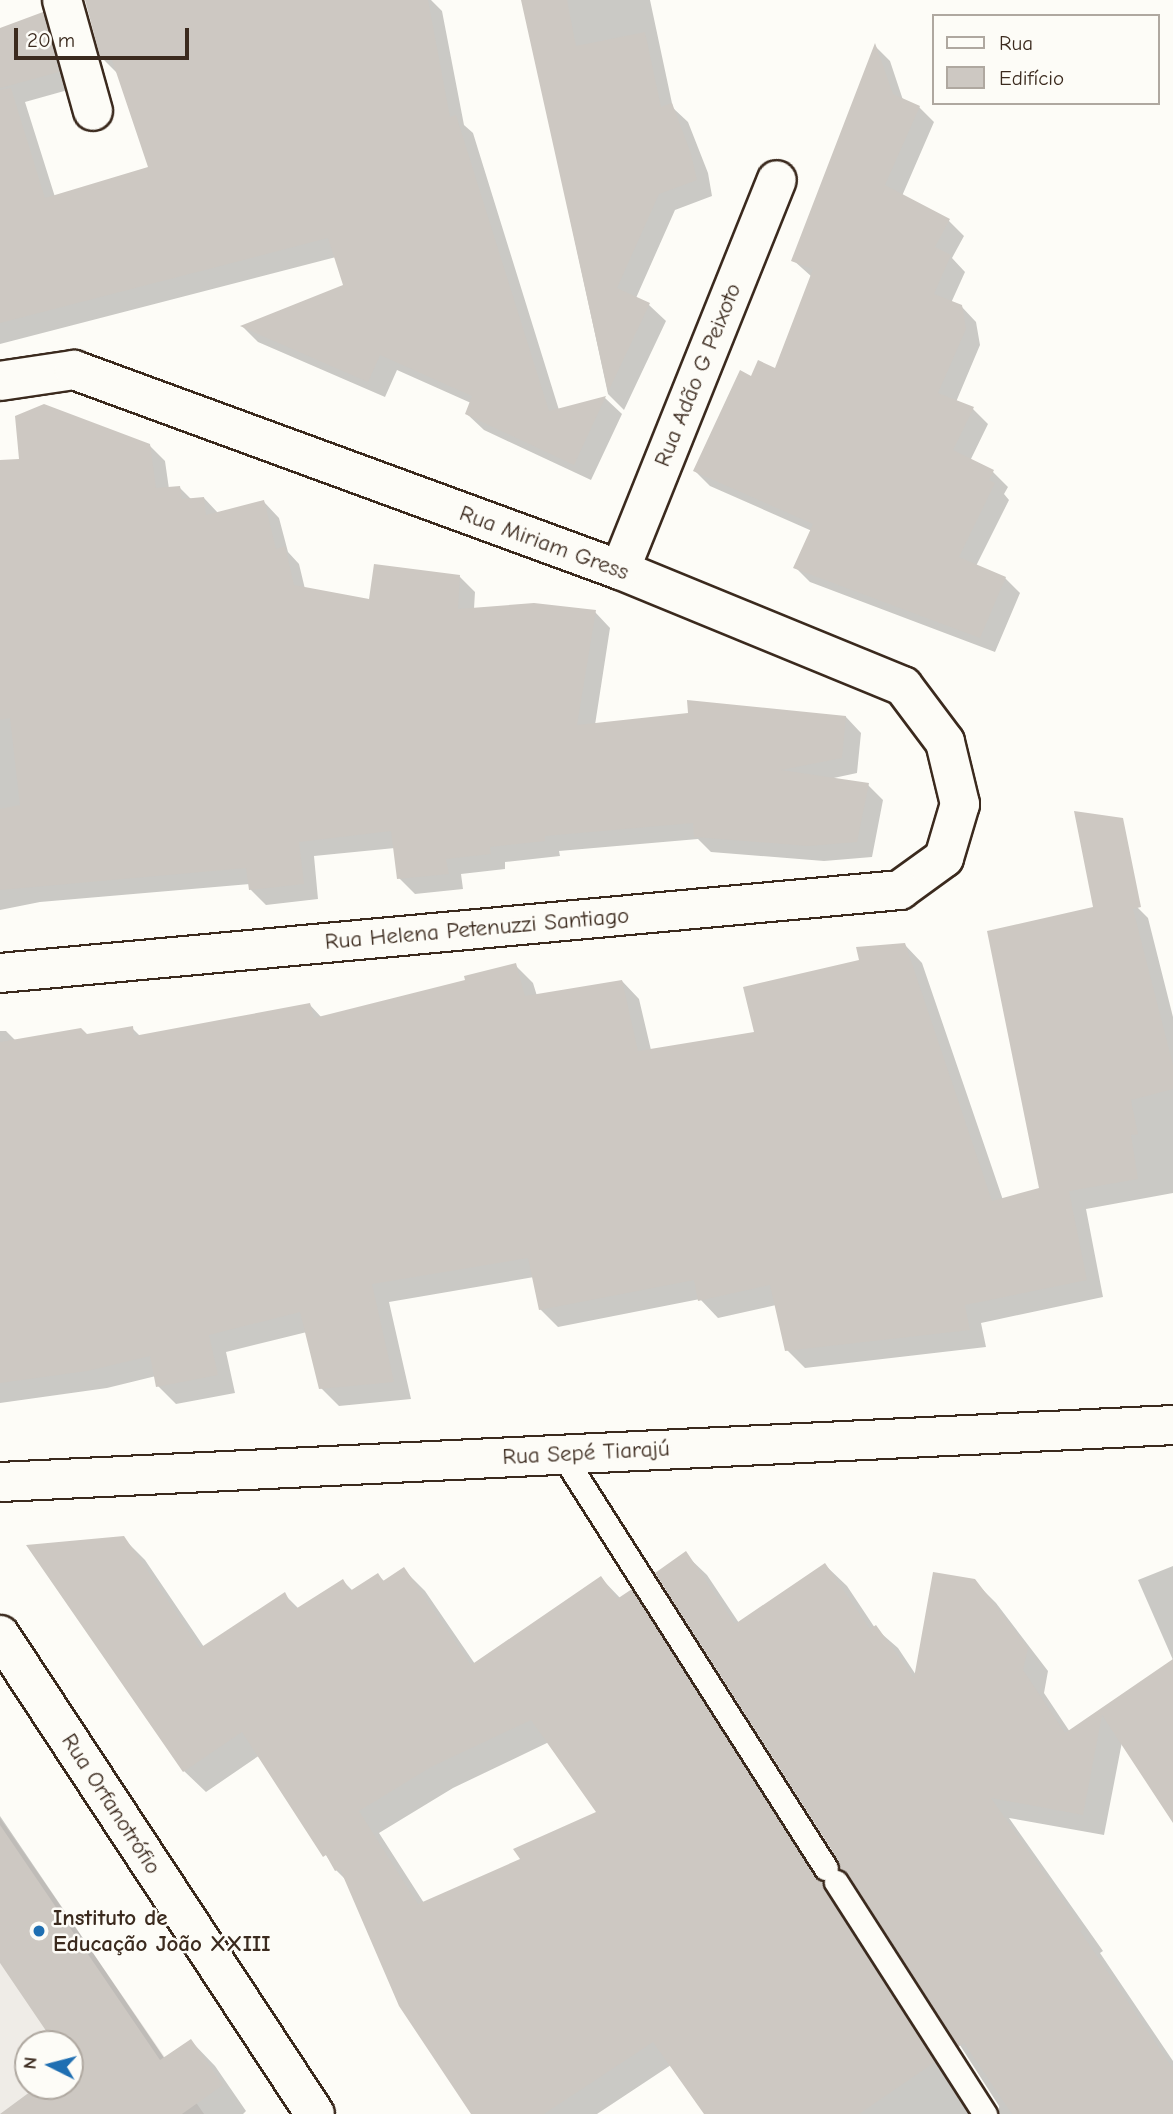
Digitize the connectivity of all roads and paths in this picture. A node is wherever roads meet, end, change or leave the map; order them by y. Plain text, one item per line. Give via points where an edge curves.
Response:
1 (62, 0) edge
2 (93, 111) dead end
3 (777, 180) dead end
4 (0, 381) edge
5 (620, 570) junction
6 (944, 858) joint
7 (0, 974) edge
8 (1173, 1425) edge
9 (562, 1454) junction
10 (0, 1482) edge
11 (0, 1634) edge
12 (315, 2114) edge
13 (985, 2114) edge

1 - 2 street
3 - 5 street, Rua Adão G Peixoto
4 - 5 street, Rua Miriam Gress via 75,370
5 - 6 street, Rua Miriam Gress via 903,686 945,742 957,791 960,804
6 - 7 street, Rua Helena Petenuzzi Santiago via 900,890
8 - 9 street, Rua Sepé Tiarajú
9 - 10 street, Rua Sepé Tiarajú
9 - 13 lane
11 - 12 street, Rua Orfanotrófio

